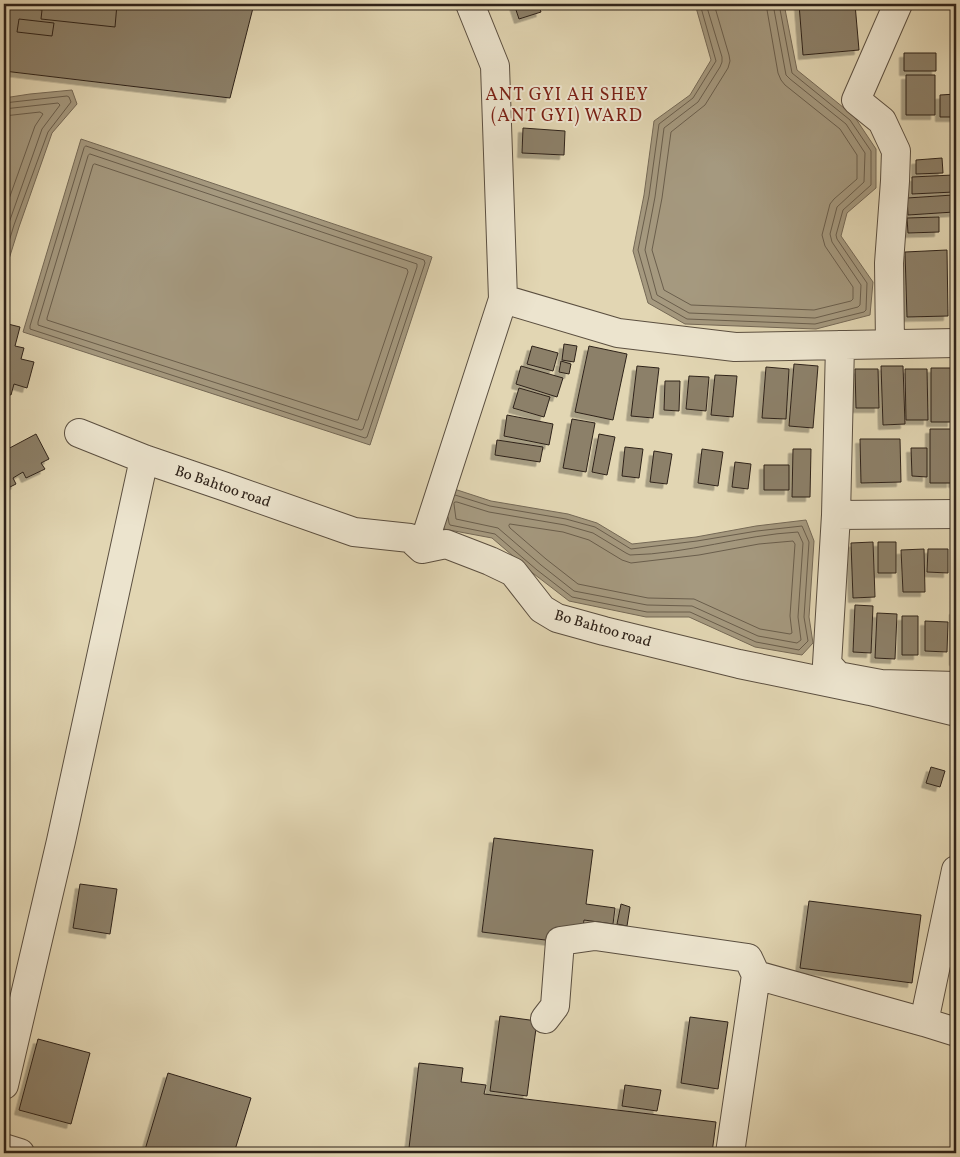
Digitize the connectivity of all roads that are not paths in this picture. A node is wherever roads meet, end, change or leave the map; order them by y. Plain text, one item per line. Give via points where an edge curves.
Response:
1 (470, 4) edge
2 (898, 4) edge
3 (503, 299) junction
4 (956, 343) edge
5 (890, 344) junction
6 (840, 345) junction
7 (79, 433) dead end
8 (144, 459) junction
9 (956, 514) edge
10 (836, 515) junction
11 (422, 548) junction
12 (956, 686) edge
13 (956, 712) edge
14 (956, 870) edge
15 (756, 975) junction
16 (545, 1019) dead end
17 (924, 1022) junction
18 (956, 1032) edge
19 (4, 1085) edge
20 (4, 1148) edge
21 (20, 1153) edge
22 (730, 1153) edge

1 - 3 street via 495,66
2 - 5 street via 856,100 882,121 896,151 889,263
3 - 6 street via 618,333 735,347
3 - 11 street
4 - 5 street
5 - 6 street
6 - 10 street
7 - 8 street, Bo Bahtoo road
8 - 11 street, Bo Bahtoo road via 354,532 410,538
8 - 19 street
9 - 10 street
10 - 12 street via 828,664 838,676 881,684
11 - 13 street, Bo Bahtoo road via 446,544 513,572 542,609 557,618
14 - 17 street
15 - 16 street via 748,958 595,936 560,941 555,1006
15 - 17 street
15 - 22 street
17 - 18 street
20 - 21 street

